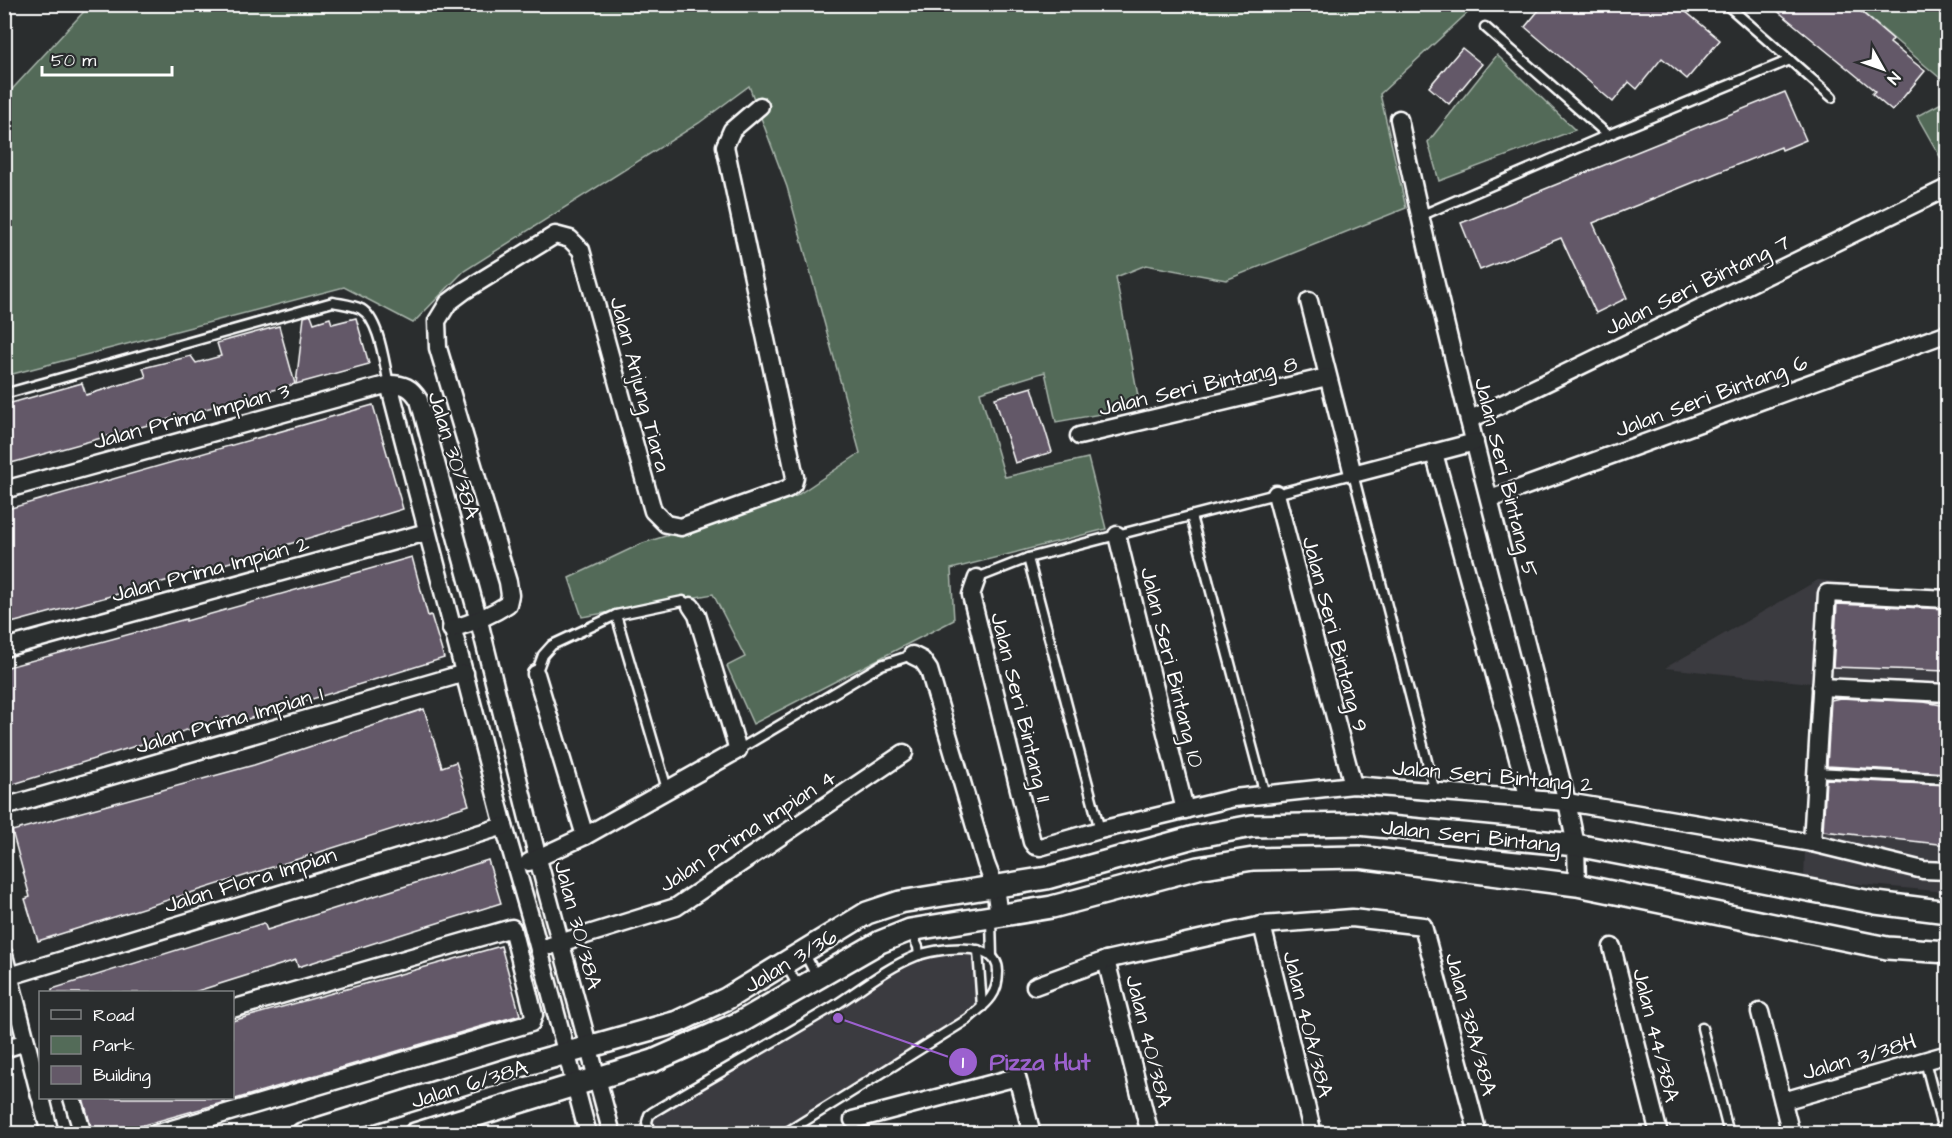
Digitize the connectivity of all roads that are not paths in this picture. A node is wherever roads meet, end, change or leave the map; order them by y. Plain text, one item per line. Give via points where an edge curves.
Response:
1 (1725, 4) edge
2 (1485, 27) dead end
3 (1790, 60) junction
4 (1832, 97) dead end
5 (760, 106) dead end
6 (1399, 118) dead end
7 (1608, 135) junction
8 (1945, 189) dead end
9 (1419, 216) junction
10 (1309, 301) dead end
11 (1947, 333) edge
12 (1327, 377) junction
13 (389, 384) junction
14 (4, 394) edge
15 (1469, 420) junction
16 (1079, 436) dead end
17 (1475, 442) junction
18 (1434, 453) junction
19 (1353, 474) junction
20 (4, 490) edge
21 (1276, 494) junction
22 (1490, 498) junction
23 (1191, 516) junction
24 (427, 532) junction
25 (1117, 535) junction
26 (1028, 558) junction
27 (977, 578) joint
28 (1947, 599) edge
29 (691, 606) joint
30 (616, 615) junction
31 (479, 621) junction
32 (451, 629) junction
33 (4, 648) edge
34 (912, 655) joint
35 (465, 673) junction
36 (536, 674) joint
37 (1821, 687) junction
38 (1947, 693) edge
39 (738, 750) junction
40 (904, 753) dead end
41 (1816, 772) junction
42 (1947, 779) edge
43 (1353, 785) junction
44 (667, 789) junction
45 (1435, 792) junction
46 (1265, 795) junction
47 (1529, 799) junction
48 (1567, 802) junction
49 (4, 807) edge
50 (1185, 810) junction
51 (504, 826) junction
52 (1100, 830) junction
53 (585, 836) junction
54 (1812, 843) junction
55 (1576, 845) junction
56 (1035, 846) joint
57 (538, 859) junction
58 (516, 866) junction
59 (1947, 871) edge
60 (1576, 885) junction
61 (995, 887) junction
62 (1947, 912) edge
63 (995, 916) junction
64 (532, 923) junction
65 (1262, 925) junction
66 (512, 928) junction
67 (910, 930) junction
68 (561, 943) junction
69 (1612, 947) dead end
70 (539, 950) junction
71 (978, 950) junction
72 (1947, 951) edge
73 (803, 952) junction
74 (4, 955) edge
75 (919, 955) junction
76 (992, 957) junction
77 (1106, 960) junction
78 (785, 963) junction
79 (10, 976) junction
80 (808, 983) junction
81 (1035, 986) dead end
82 (981, 1007) junction
83 (234, 1008) edge
84 (1760, 1012) dead end
85 (12, 1016) edge
86 (1702, 1028) dead end
87 (26, 1042) junction
88 (588, 1047) junction
89 (4, 1049) edge
90 (566, 1054) junction
91 (1947, 1054) edge
92 (1925, 1061) junction
93 (597, 1078) junction
94 (575, 1084) junction
95 (39, 1090) edge
96 (41, 1099) edge
97 (72, 1099) edge
98 (1783, 1101) junction
99 (854, 1127) edge
100 (50, 1134) edge
101 (83, 1134) edge
102 (155, 1134) edge
103 (302, 1134) edge
104 (414, 1134) edge
105 (588, 1134) edge
106 (612, 1134) edge
107 (650, 1134) edge
108 (784, 1134) edge
109 (1032, 1134) edge
110 (1150, 1134) edge
111 (1313, 1134) edge
112 (1478, 1134) edge
113 (1659, 1134) edge
114 (1729, 1134) edge
115 (1791, 1134) edge
116 (1944, 1134) edge

1 - 3 lane
2 - 7 lane
3 - 4 lane
3 - 7 lane
5 - 31 street, Jalan Anjung Tiara via 732,130 725,146 795,477 793,484 681,527 666,524 652,511 581,250 570,239 555,235 464,291 448,303 437,321 438,348 510,595 508,604
6 - 9 street, Jalan Seri Bintang 5
7 - 9 lane
8 - 15 street, Jalan Seri Bintang 7
9 - 15 street, Jalan Seri Bintang 5
10 - 12 street, Jalan Seri Bintang 8
11 - 22 street, Jalan Seri Bintang 6
12 - 16 street, Jalan Seri Bintang 8
12 - 19 street, Jalan Seri Bintang 8
13 - 14 lane via 379,339 368,315 359,308 333,302
13 - 20 street, Jalan Prima Impian 3
13 - 24 street, Jalan 30/38A
13 - 31 street, Jalan 30/38A via 403,384 419,400
15 - 17 street, Jalan Seri Bintang 5
17 - 18 street
17 - 22 street, Jalan Seri Bintang 5
18 - 19 street
18 - 47 street
19 - 21 lane
19 - 45 lane
21 - 23 lane
21 - 43 street, Jalan Seri Bintang 9
22 - 48 street, Jalan Seri Bintang 5
23 - 25 lane
23 - 46 lane
24 - 32 street, Jalan 30/38A
24 - 33 street, Jalan Prima Impian 2
25 - 26 lane
25 - 50 street, Jalan Seri Bintang 10
26 - 27 lane
26 - 52 lane
27 - 56 street, Jalan Seri Bintang 11 via 971,595
28 - 37 street via 1827,593
29 - 30 lane via 683,601
29 - 39 street
30 - 36 lane via 552,645 543,655
30 - 44 lane
31 - 32 street, Jalan Anjung Tiara
31 - 57 street, Jalan 30/38A
32 - 35 street, Jalan 30/38A
34 - 39 lane via 881,665
34 - 61 street via 929,670
35 - 49 street, Jalan Prima Impian 1
35 - 51 street, Jalan 30/38A
36 - 53 street
37 - 38 street
37 - 41 street
39 - 44 street
40 - 68 street, Jalan Prima Impian 4 via 676,907
41 - 42 lane
41 - 54 street
43 - 45 street, Jalan Seri Bintang 2
43 - 46 street, Jalan Seri Bintang 2
44 - 53 street
45 - 47 street, Jalan Seri Bintang 2
46 - 50 street, Jalan Seri Bintang 2
47 - 48 street, Jalan Seri Bintang 2
48 - 54 street, Jalan Seri Bintang 2
48 - 55 street, Jalan Seri Bintang 5
50 - 52 street, Jalan Seri Bintang 2
51 - 58 street, Jalan 30/38A
51 - 79 street, Jalan Flora Impian
52 - 56 street, Jalan Seri Bintang 2
53 - 57 street
54 - 59 street, Jalan Seri Bintang 2 via 1923,870
55 - 60 street, Jalan Seri Bintang 5
55 - 61 street, Jalan Seri Bintang via 1358,824 1252,826 1194,837 1047,878
55 - 62 street, Jalan Seri Bintang via 1876,903
57 - 58 street
57 - 68 street, Jalan 30/38A
58 - 64 street, Jalan 30/38A
60 - 63 street, Jalan Seri Bintang via 1359,857 1253,860 1198,868 1052,908
60 - 72 street, Jalan Seri Bintang via 1887,948
61 - 63 street
61 - 73 street, Jalan 3/36 via 900,902 867,913
63 - 67 street, Jalan 3/36
63 - 76 lane
64 - 66 street
64 - 70 street, Jalan 30/38A
65 - 77 street
65 - 111 street, Jalan 40A/38A
65 - 112 street, Jalan 38A/38A via 1352,918 1423,926
66 - 83 street
66 - 102 street via 534,1015 531,1023
67 - 75 lane
67 - 80 street, Jalan 3/36 via 880,942
68 - 70 street, Jalan Prima Impian 4
68 - 88 street, Jalan 30/38A
69 - 113 street, Jalan 44/38A
70 - 90 street, Jalan 30/38A
71 - 75 lane via 952,948
71 - 76 lane
71 - 82 lane
73 - 78 street, Jalan 3/36
73 - 80 lane
74 - 79 street
75 - 107 lane via 901,962 653,1112 647,1122
76 - 82 lane via 998,967 998,984
77 - 81 street
77 - 110 street, Jalan 40/38A
78 - 80 lane
78 - 88 street, Jalan 3/36 via 726,999 676,1022
79 - 85 street
80 - 93 street, Jalan 3/36 via 685,1053
82 - 108 lane via 968,1019
84 - 98 street
85 - 87 street
86 - 114 lane
87 - 89 street
87 - 95 street
88 - 90 street, Jalan 3/36
88 - 93 street, Jalan 30/38A
90 - 94 street, Jalan 30/38A
90 - 103 street, Jalan 6/38A
91 - 92 street, Jalan 3/38H
92 - 98 street, Jalan 3/38H
92 - 116 lane
93 - 94 street, Jalan 6/38A
93 - 106 street, Jalan 30/38A
94 - 104 street, Jalan 6/38A
94 - 105 street, Jalan 30/38A
96 - 100 street
97 - 101 street
98 - 115 street
99 - 109 street via 1017,1077

